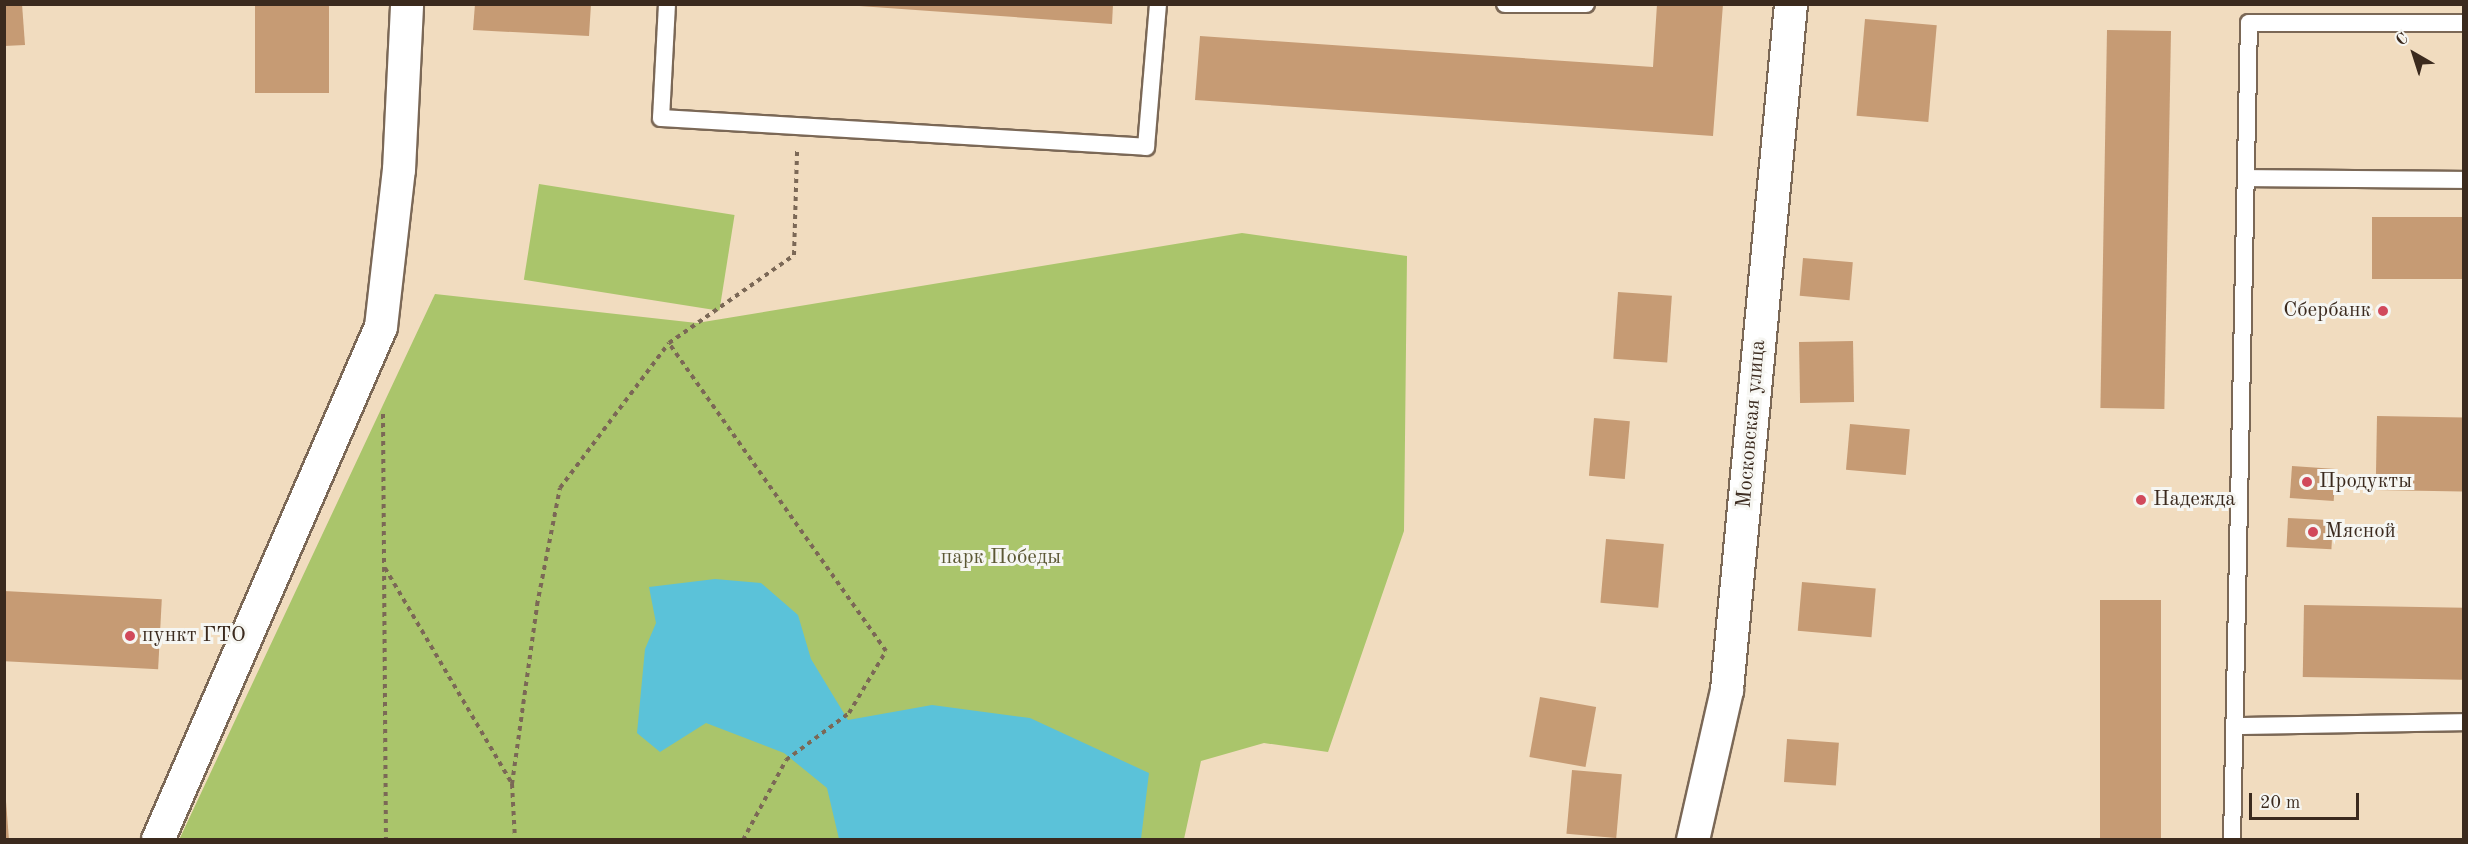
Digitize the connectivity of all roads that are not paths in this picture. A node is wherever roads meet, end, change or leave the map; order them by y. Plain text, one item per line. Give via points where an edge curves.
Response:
1 (407, 4) edge
2 (667, 4) edge
3 (1158, 4) edge
4 (1505, 4) edge
5 (1586, 4) edge
6 (1791, 4) edge
7 (2463, 23) edge
8 (2246, 178) junction
9 (2463, 180) edge
10 (2463, 722) edge
11 (2236, 726) junction
12 (158, 840) edge
13 (1692, 840) edge
14 (2232, 840) edge

1 - 12 street via 399,170 381,327
2 - 3 lane via 661,118 1146,147
4 - 5 lane
6 - 13 street, Московская улица via 1727,690
7 - 8 lane via 2249,23
8 - 9 lane
8 - 11 lane
10 - 11 lane
11 - 14 lane

